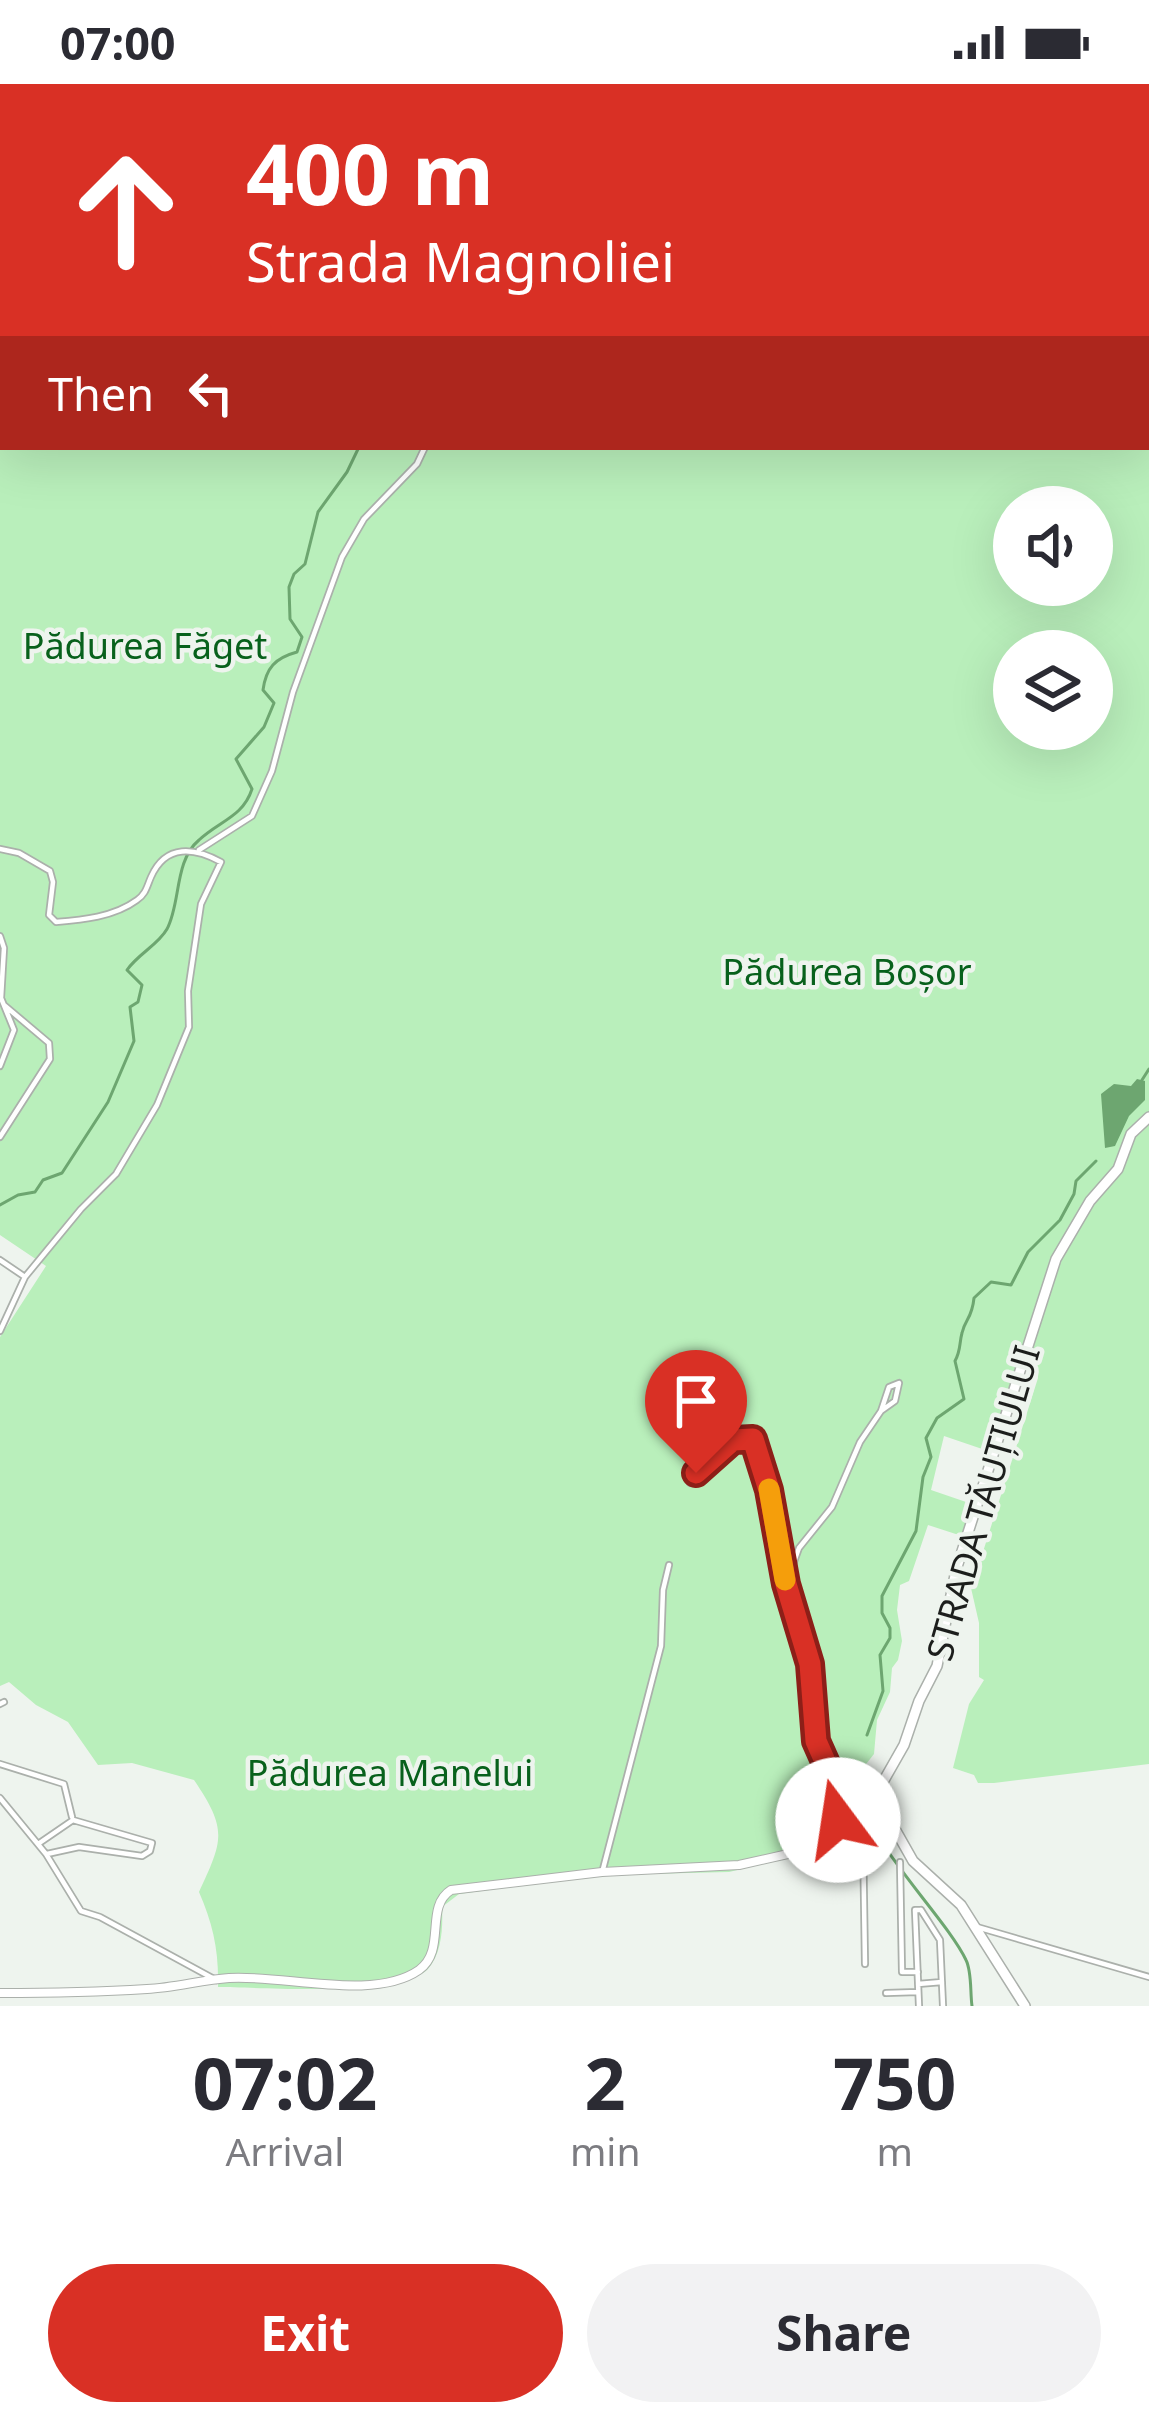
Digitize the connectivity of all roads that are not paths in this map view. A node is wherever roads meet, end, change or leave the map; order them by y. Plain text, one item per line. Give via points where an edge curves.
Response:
1 (424, 450) edge
2 (0, 848) edge
3 (194, 849) junction
4 (0, 936) edge
5 (4, 1005) junction
6 (0, 1066) edge
7 (1149, 1117) edge
8 (0, 1137) edge
9 (0, 1260) edge
10 (26, 1277) junction
11 (0, 1331) edge
12 (881, 1411) dead end
13 (690, 1483) dead end
14 (668, 1565) dead end
15 (786, 1584) junction
16 (0, 1764) edge
17 (0, 1798) edge
18 (73, 1820) junction
19 (886, 1828) junction
20 (863, 1837) junction
21 (847, 1840) junction
22 (38, 1844) junction
23 (46, 1854) junction
24 (900, 1862) dead end
25 (602, 1873) junction
26 (976, 1928) junction
27 (865, 1964) dead end
28 (918, 1972) junction
29 (1149, 1977) edge
30 (216, 1980) junction
31 (942, 1982) junction
32 (918, 1988) junction
33 (0, 1993) edge
34 (886, 1993) dead end
35 (1026, 2005) edge
36 (919, 2006) edge
37 (944, 2006) edge

1 - 3 street via 342,557 251,816
2 - 3 street via 50,871 49,915 56,922 130,904 160,862
3 - 10 street via 221,862 201,904 187,1033 124,1164
4 - 5 street
5 - 6 street via 14,1030
5 - 8 street via 49,1043 50,1059
7 - 19 main road, STRADA TĂUȚIULUI via 1056,1259 956,1570 938,1666 879,1789
9 - 10 street
10 - 11 street
12 - 15 street
13 - 15 street via 733,1440 753,1439
14 - 25 street via 661,1646
15 - 21 street via 811,1669 817,1745
16 - 18 street via 64,1784
17 - 22 street
18 - 22 street
18 - 23 street via 152,1843 150,1851 80,1847
19 - 20 street
19 - 26 main road, STRADA TĂUȚIULUI
20 - 21 street
20 - 27 street
21 - 25 street via 739,1865
22 - 23 street
23 - 30 street via 81,1911
24 - 28 street via 902,1972
25 - 30 street via 447,1892 429,1959 396,1980
26 - 29 street
26 - 35 main road, STRADA TĂUȚIULUI
28 - 31 street via 915,1910 940,1940
28 - 32 street
30 - 33 street
31 - 32 street
31 - 37 street
32 - 34 street
32 - 36 street

